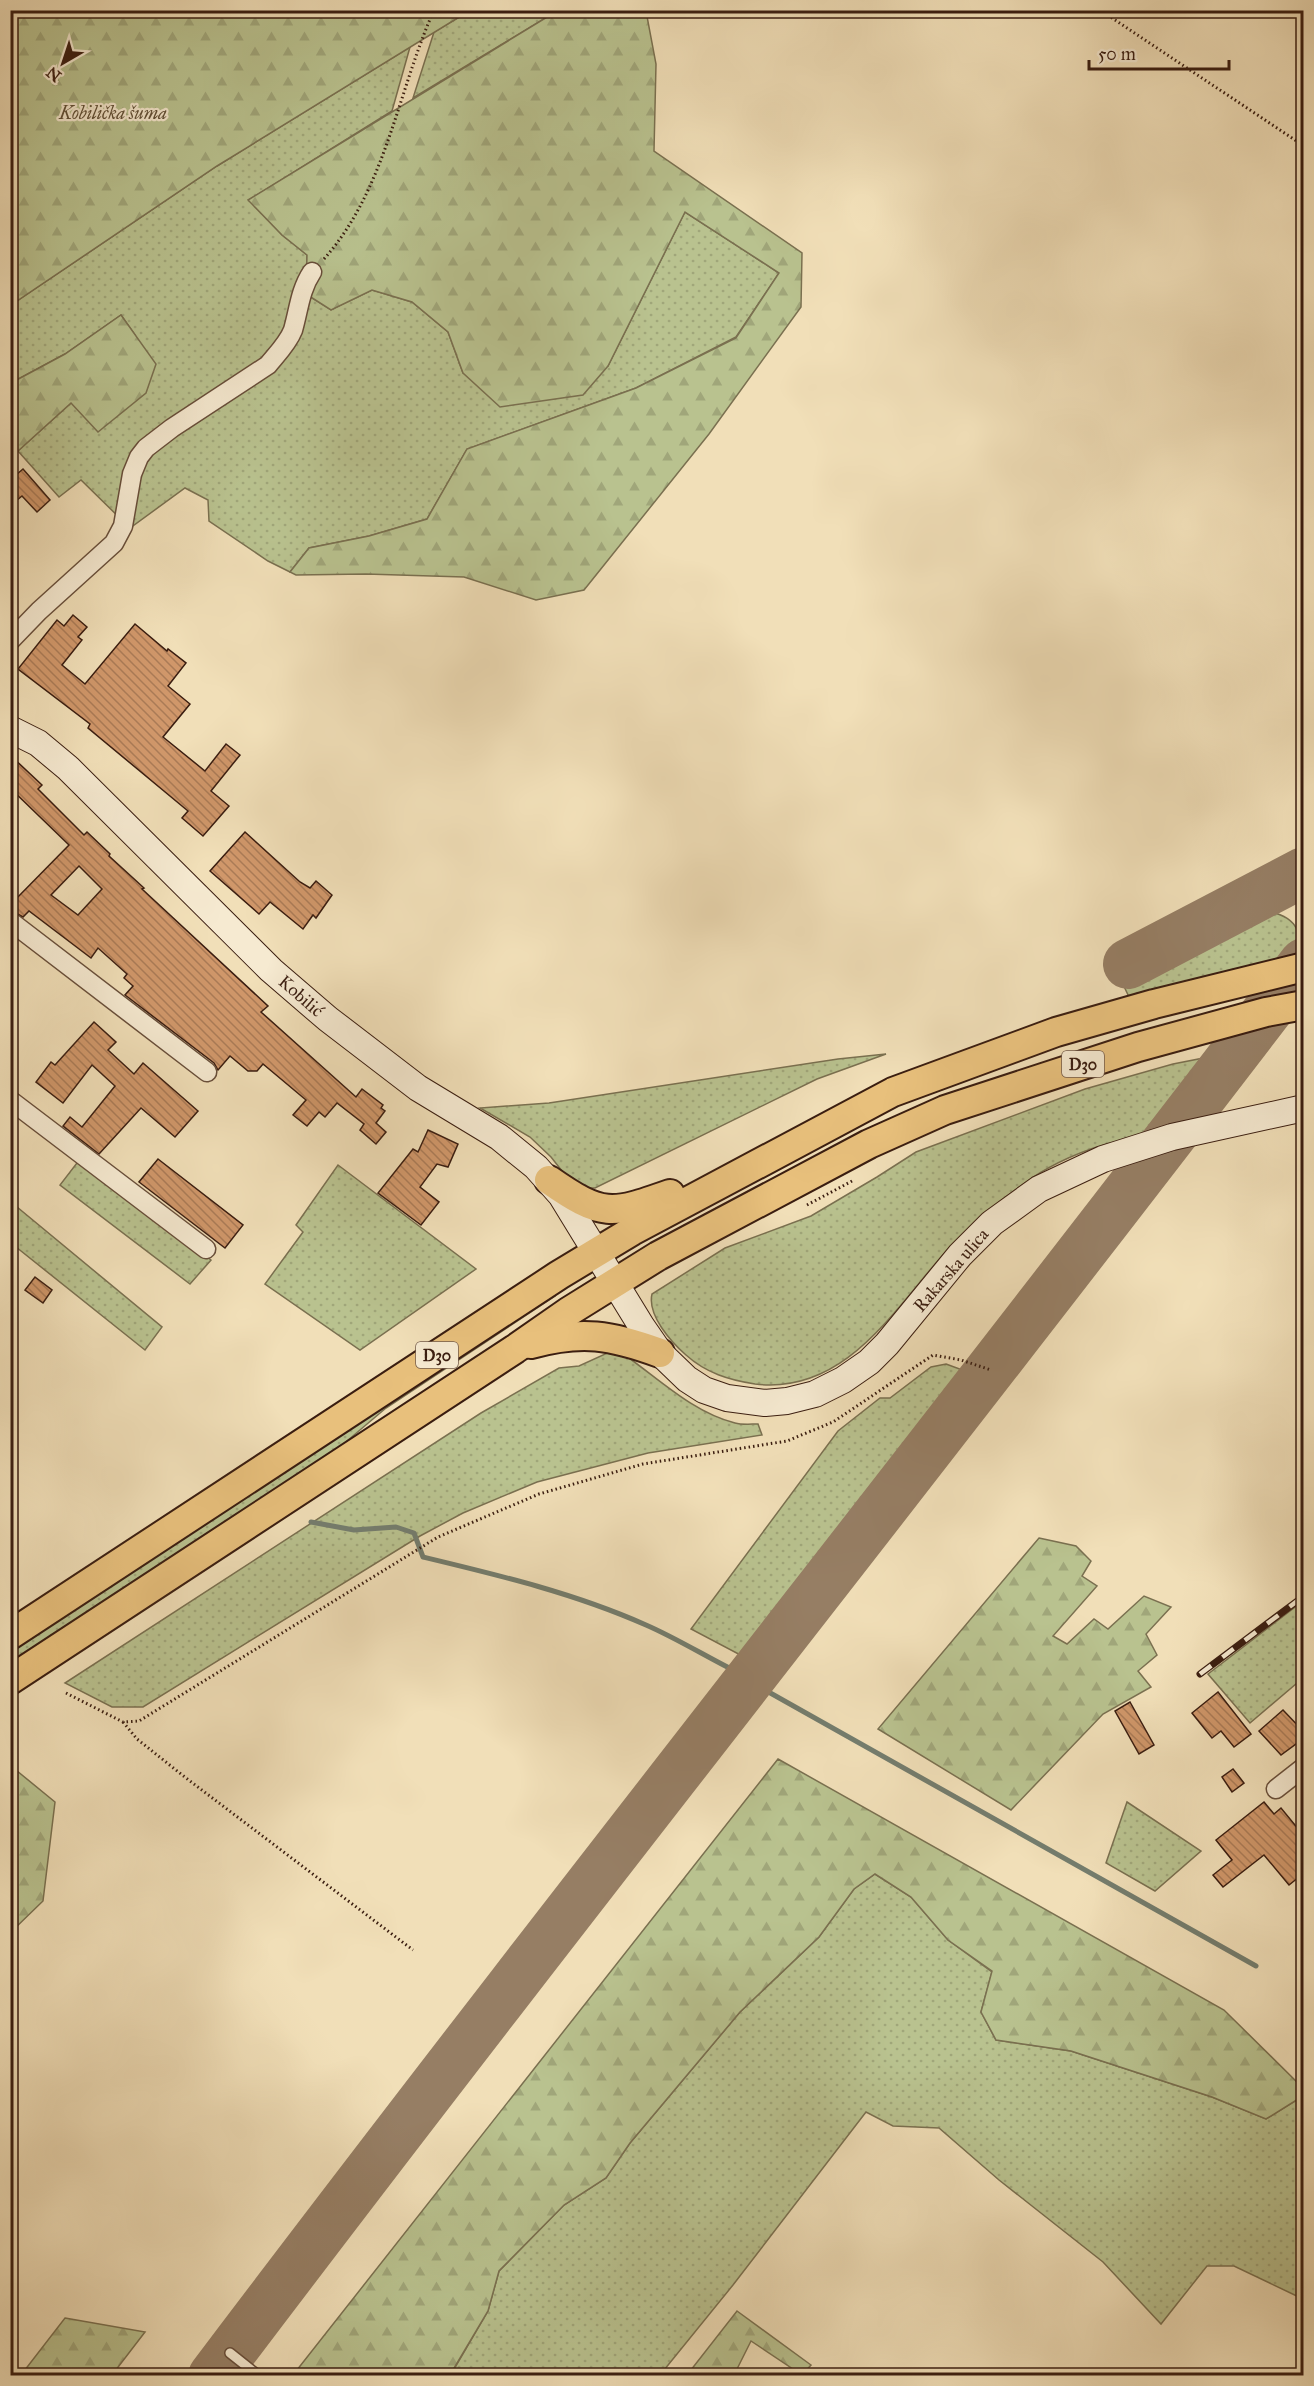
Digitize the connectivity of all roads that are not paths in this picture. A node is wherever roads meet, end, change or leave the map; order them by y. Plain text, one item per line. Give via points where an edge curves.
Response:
1 (312, 272) road end
2 (10, 641) edge
3 (10, 729) edge
4 (10, 921) edge
5 (1304, 967) edge
6 (1304, 1005) edge
7 (207, 1072) dead end
8 (10, 1100) edge
9 (1304, 1108) edge
10 (823, 1128) junction
11 (549, 1180) junction
12 (206, 1249) dead end
13 (597, 1253) junction
14 (615, 1283) junction
15 (515, 1349) junction
16 (660, 1353) junction
17 (10, 1635) edge
18 (10, 1680) edge
19 (1304, 1767) edge
20 (1276, 1789) dead end
21 (231, 2353) dead end
22 (259, 2376) edge

1 - 2 street via 303,286 292,332 281,350 268,365 146,448 132,474 123,526 114,543
3 - 11 main road, Kobilić via 38,743 68,768 272,970 328,1019 418,1088 499,1137
4 - 7 street
5 - 10 main road, D30 via 1056,1032 893,1092
6 - 14 main road, D30 via 1138,1047 945,1110 869,1144 658,1256
8 - 12 street
9 - 16 main road, Rakarska ulica via 1202,1128 1103,1158 1039,1189 992,1223 960,1254 869,1362 815,1394 788,1401 727,1398 704,1390
10 - 11 main road via 779,1140 670,1194 620,1210 587,1204
10 - 13 main road, D30
11 - 13 main road, Kobilić
13 - 14 main road, Kobilić
13 - 17 main road, D30
14 - 15 main road, D30
14 - 16 main road, Kobilić
15 - 16 main road via 556,1337 593,1335 622,1339
15 - 18 main road, D30
19 - 20 street
21 - 22 lane

